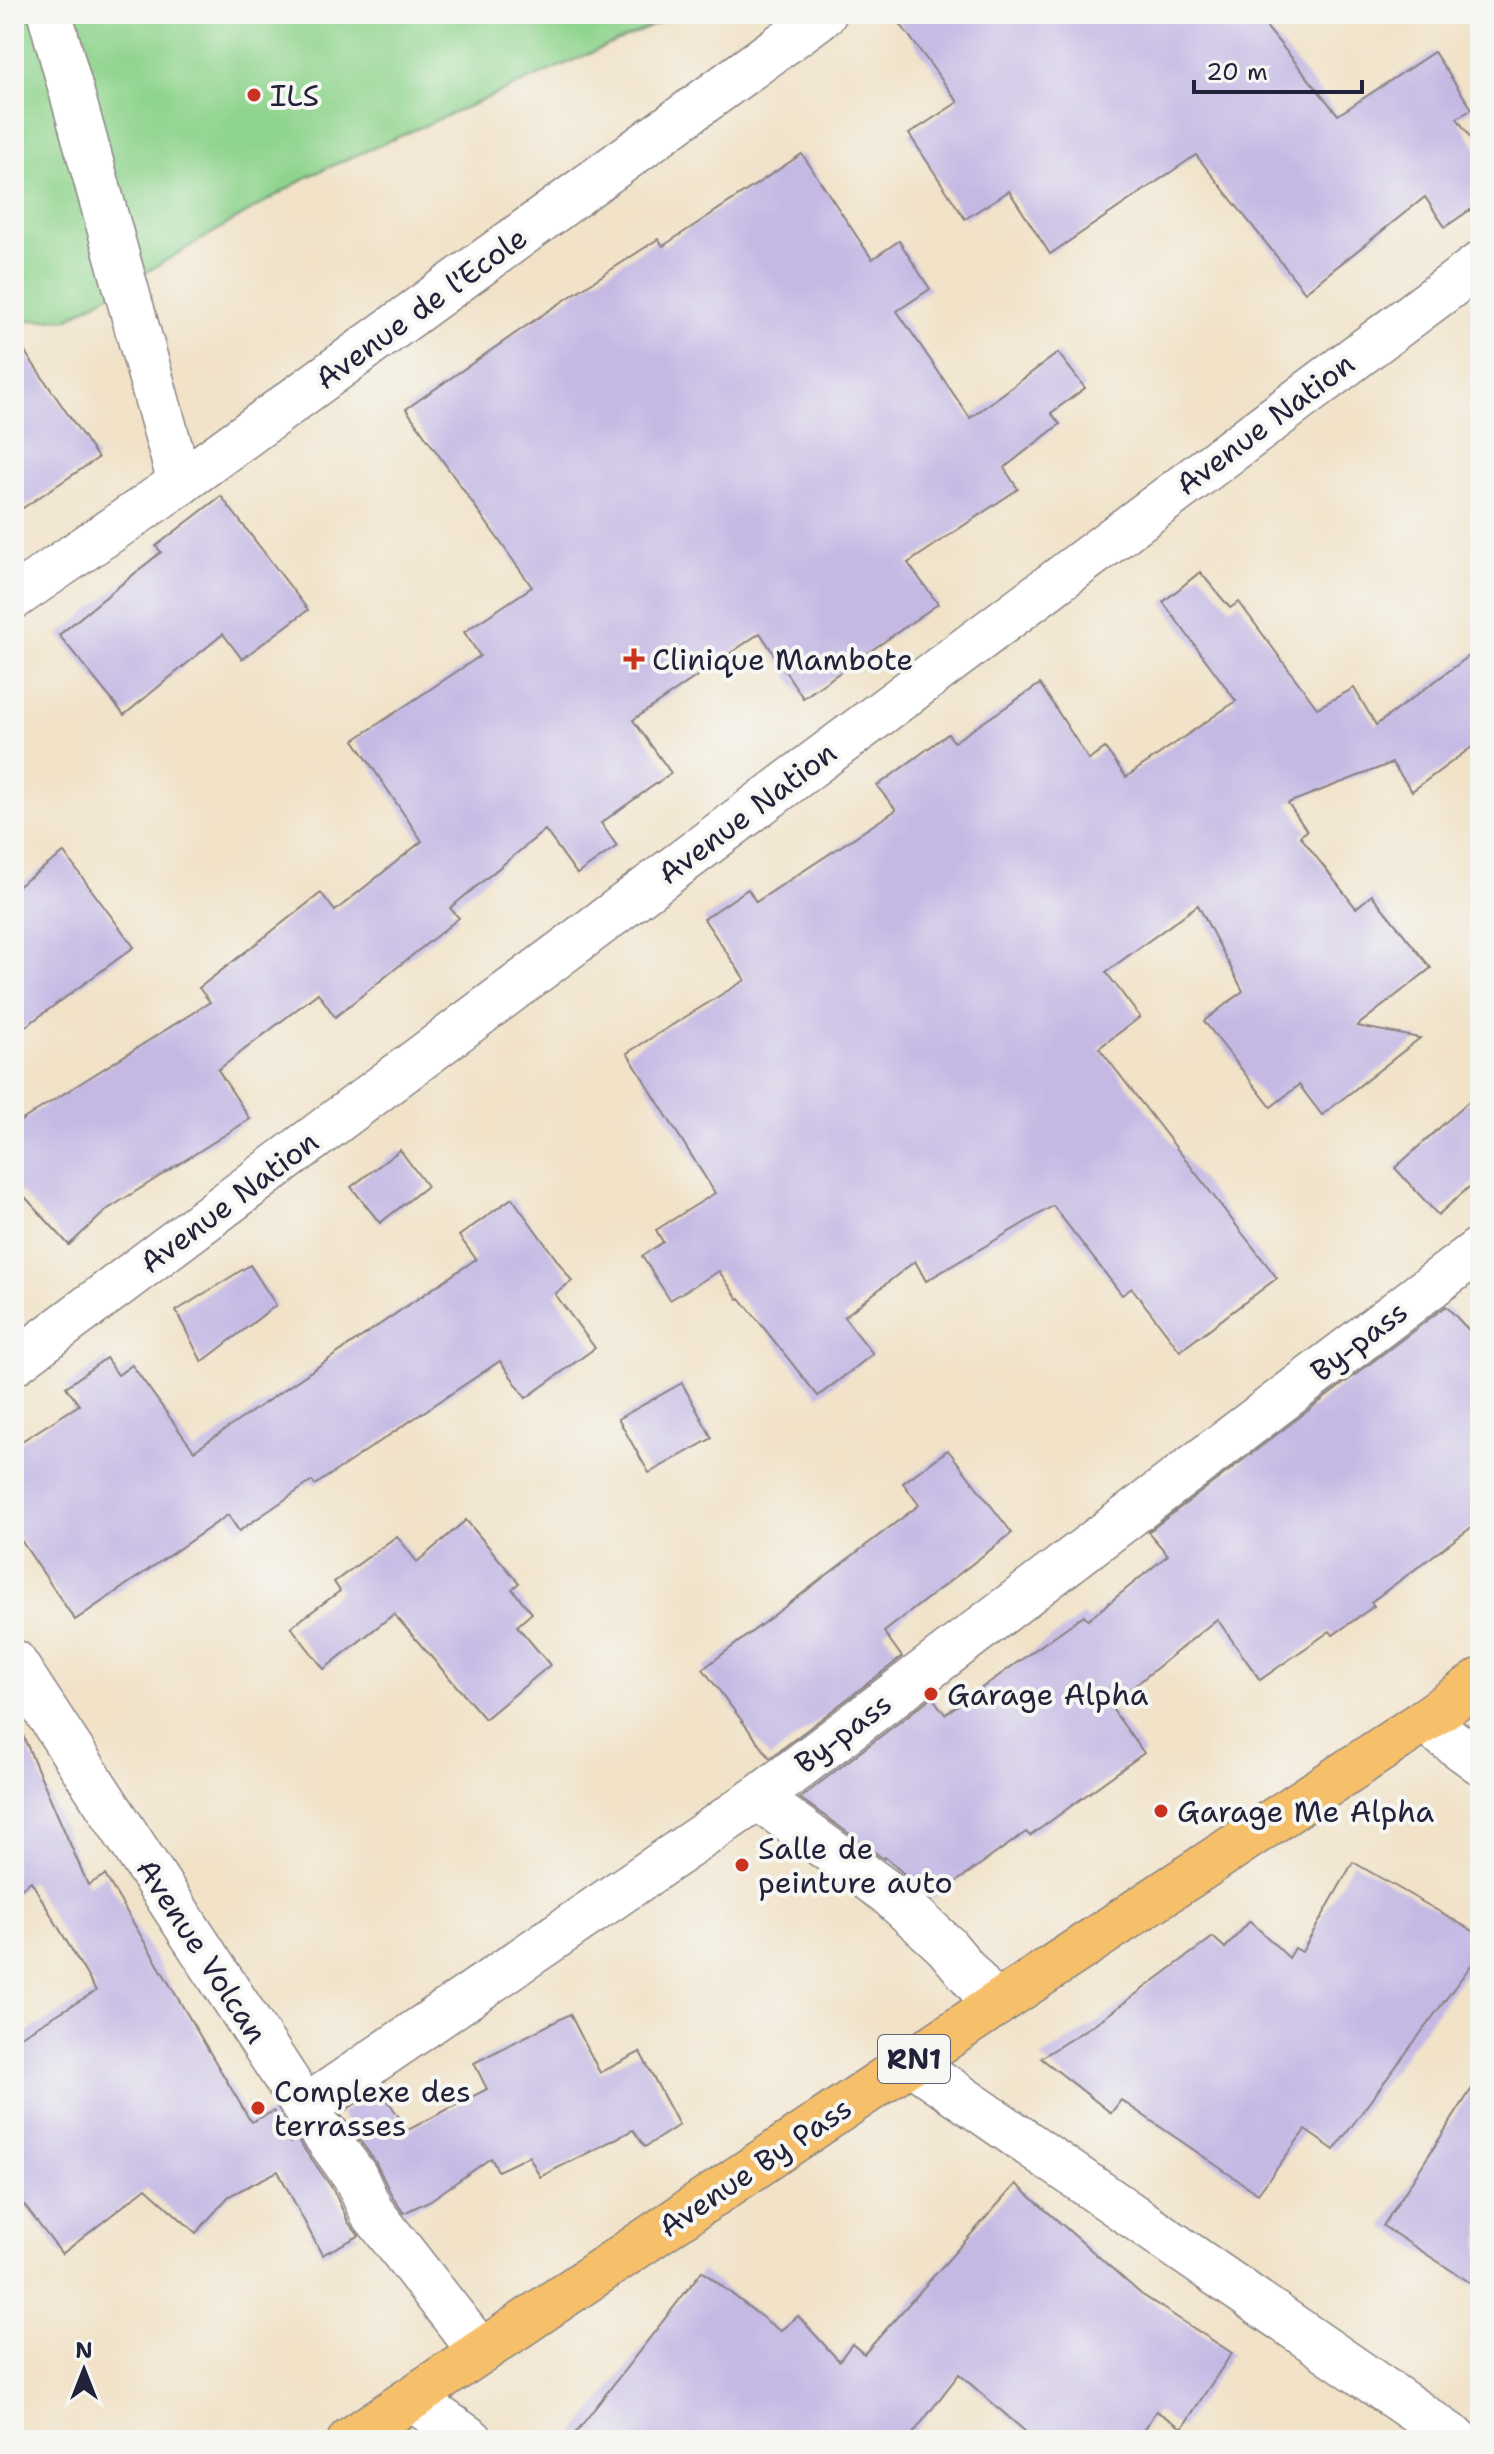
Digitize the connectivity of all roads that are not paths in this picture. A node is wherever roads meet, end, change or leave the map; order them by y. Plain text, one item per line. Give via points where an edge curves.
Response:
1 (50, 14) edge
2 (824, 14) edge
3 (1480, 264) edge
4 (180, 483) junction
5 (14, 597) edge
6 (1480, 1249) edge
7 (14, 1363) edge
8 (14, 1662) edge
9 (1480, 1681) edge
10 (1424, 1721) junction
11 (1480, 1762) edge
12 (758, 1798) junction
13 (995, 2005) junction
14 (910, 2062) junction
15 (305, 2108) junction
16 (481, 2352) junction
17 (412, 2399) junction
18 (350, 2440) edge
19 (471, 2440) edge
20 (1457, 2440) edge

1 - 4 street
2 - 4 street, Avenue de l'Ecole
3 - 7 street, Avenue Nation
4 - 5 street, Avenue de l'Ecole
6 - 12 street, By-pass
8 - 15 street, Avenue Volcan
9 - 10 highway, Avenue By Pass / RN1
10 - 11 street
10 - 13 highway, Avenue By Pass / RN1
12 - 13 street via 888,1893 946,1946
12 - 15 street, By-pass
13 - 14 highway, Avenue By Pass / RN1
14 - 16 highway, Avenue By Pass / RN1
14 - 20 street
15 - 16 street, Avenue Volcan via 355,2176 371,2211
16 - 17 highway, Avenue By Pass / RN1
17 - 18 highway, Avenue By Pass / RN1
17 - 19 street

